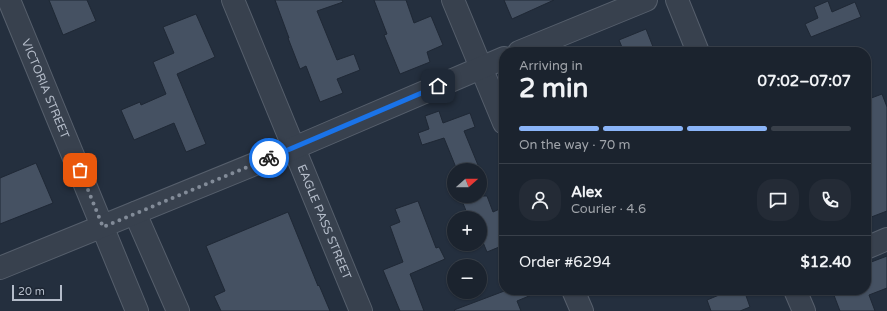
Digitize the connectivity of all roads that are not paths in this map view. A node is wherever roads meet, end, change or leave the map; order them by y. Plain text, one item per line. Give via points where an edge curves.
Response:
1 (9, 0) edge
2 (233, 0) edge
3 (453, 0) edge
4 (646, 0) edge
5 (677, 0) edge
6 (531, 47) edge
7 (696, 47) edge
8 (499, 60) edge
9 (481, 68) junction
10 (499, 111) edge
11 (294, 148) junction
12 (135, 213) junction
13 (103, 227) junction
14 (887, 239) edge
15 (871, 246) edge
16 (0, 268) edge
17 (576, 295) edge
18 (798, 295) edge
19 (137, 311) edge
20 (178, 311) edge
21 (361, 311) edge
22 (582, 311) edge
23 (804, 311) edge

1 - 13 street, VICTORIA STREET
2 - 11 street, EAGLE PASS STREET
3 - 9 street
4 - 6 street
5 - 7 street
8 - 9 street
9 - 10 street
9 - 11 street
11 - 12 street
11 - 21 street, EAGLE PASS STREET
12 - 13 street
12 - 20 street
13 - 16 street
13 - 19 street, VICTORIA STREET
14 - 15 street
17 - 22 street
18 - 23 street

